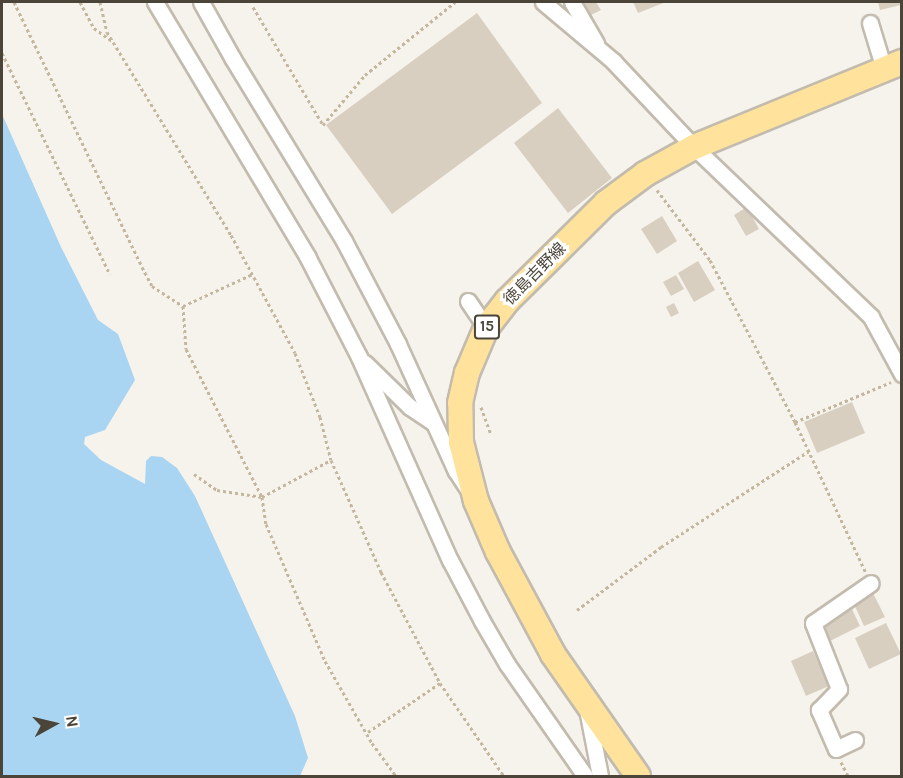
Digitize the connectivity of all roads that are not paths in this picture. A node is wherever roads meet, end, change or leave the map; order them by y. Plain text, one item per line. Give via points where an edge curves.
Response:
1 (155, 2) edge
2 (201, 2) edge
3 (543, 2) edge
4 (572, 2) edge
5 (870, 22) dead end
6 (598, 49) junction
7 (892, 66) edge
8 (694, 147) junction
9 (468, 301) dead end
10 (486, 328) junction
11 (359, 357) junction
12 (902, 374) edge
13 (432, 422) junction
14 (476, 501) junction
15 (871, 583) road end
16 (586, 703) junction
17 (855, 740) dead end
18 (585, 777) edge
19 (600, 777) edge
20 (638, 777) edge

1 - 11 street via 308,258
2 - 13 street via 344,241 399,344
3 - 6 street
4 - 6 street
5 - 7 street
6 - 8 street
7 - 8 main road, 徳島吉野線 / 15
8 - 10 main road, 徳島吉野線 / 15 via 645,174 606,203 507,301
8 - 12 street via 871,317
9 - 10 street
10 - 14 main road, 徳島吉野線 / 15 via 466,373 460,403 461,442
11 - 13 street via 410,407
11 - 18 street via 450,560 482,621
13 - 14 street
14 - 16 main road, 徳島吉野線 / 15 via 524,604
15 - 17 street via 813,623 839,688 819,710 836,748
16 - 19 street
16 - 20 main road, 徳島吉野線 / 15

